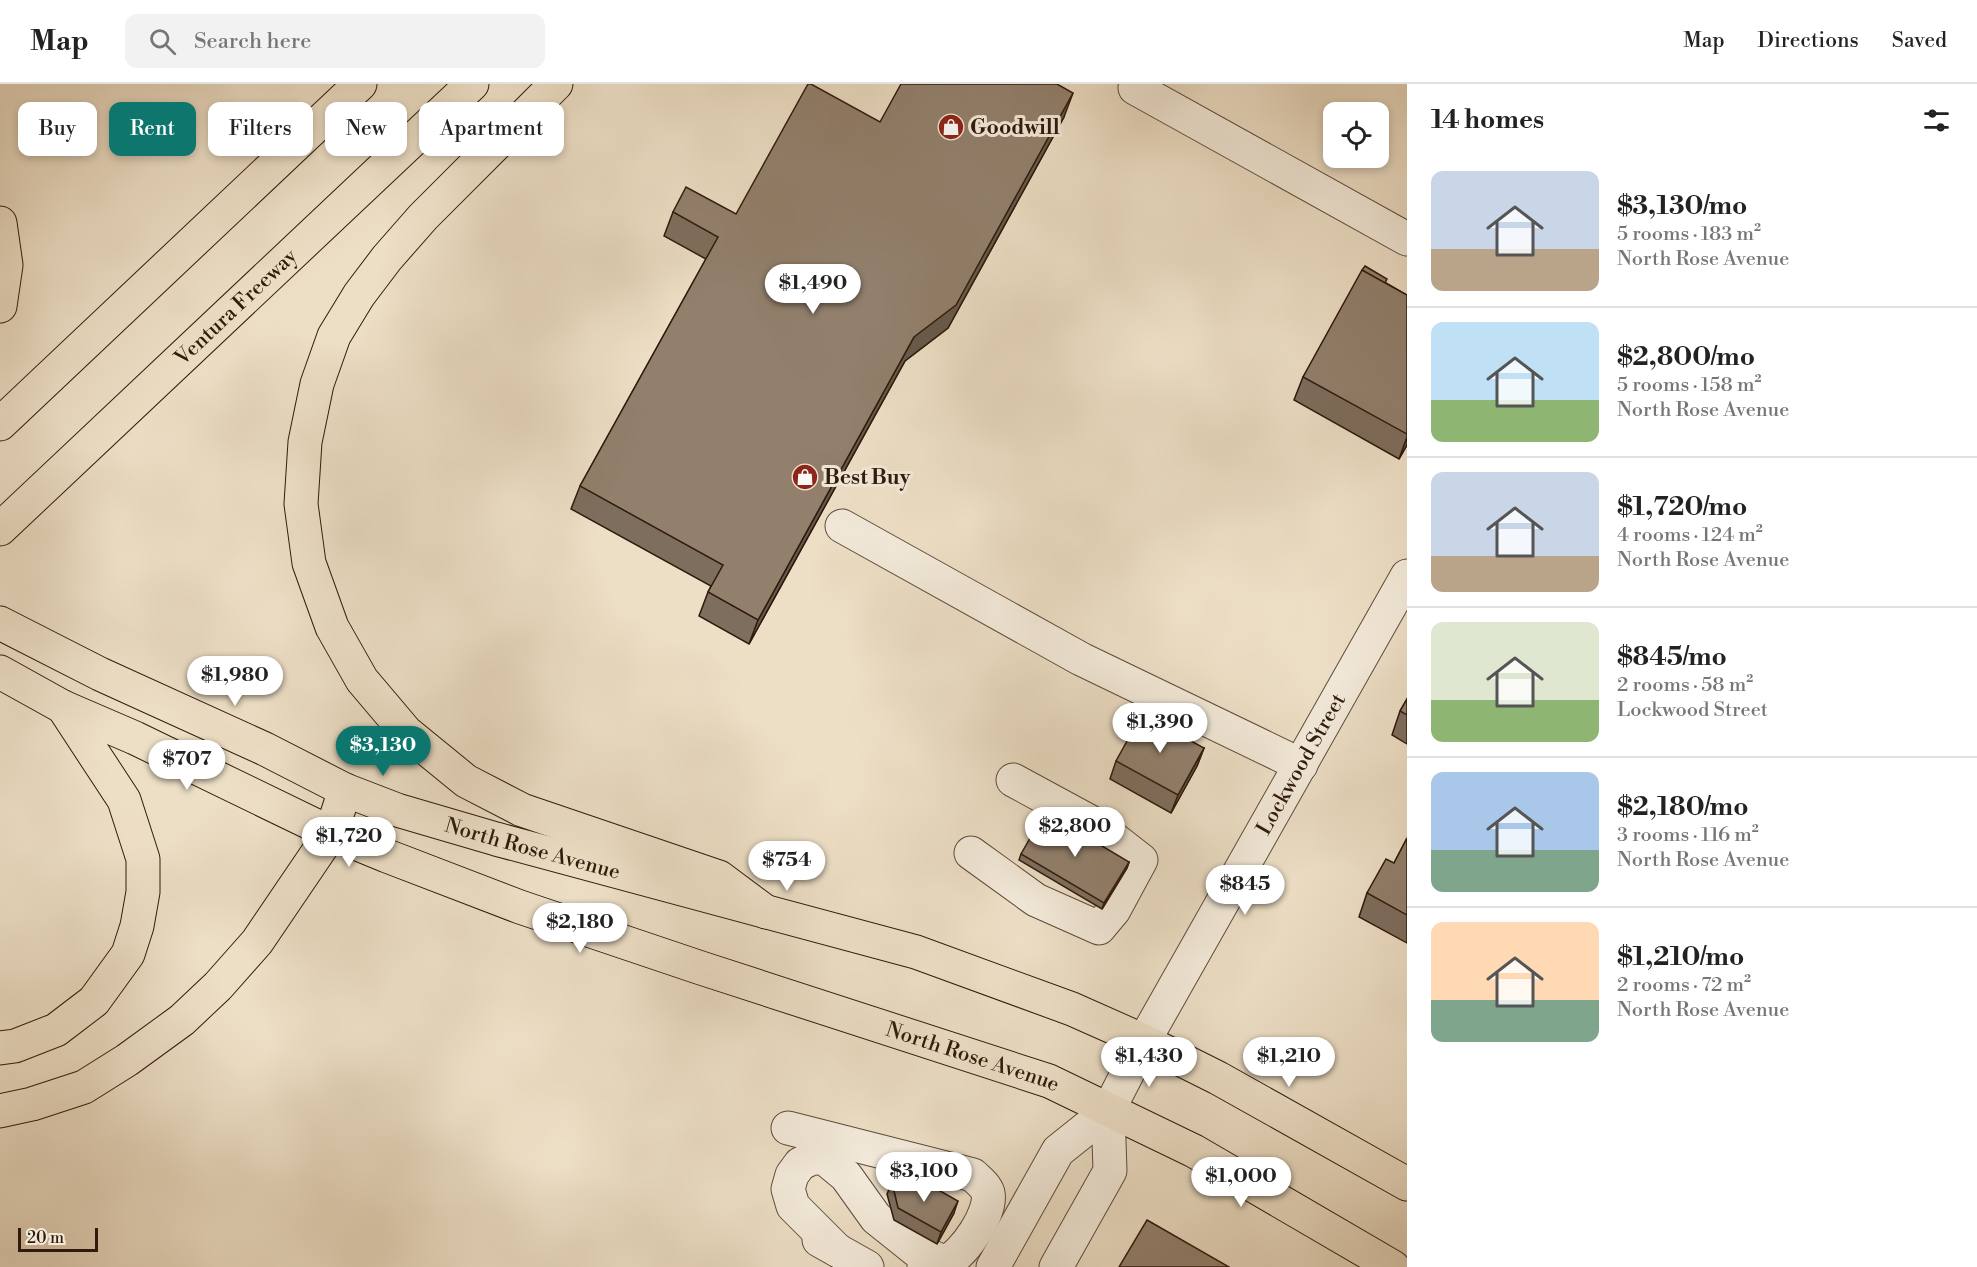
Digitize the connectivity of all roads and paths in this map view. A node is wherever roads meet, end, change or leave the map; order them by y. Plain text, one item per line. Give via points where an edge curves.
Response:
1 (360, 84) edge
2 (472, 84) edge
3 (556, 84) edge
4 (1135, 88) dead end
5 (0, 224) edge
6 (1407, 239) edge
7 (0, 306) edge
8 (0, 424) edge
9 (25, 505) junction
10 (842, 526) dead end
11 (0, 529) edge
12 (0, 541) edge
13 (1407, 576) edge
14 (0, 623) edge
15 (0, 672) edge
16 (63, 706) junction
17 (1301, 765) junction
18 (1013, 780) dead end
19 (345, 790) junction
20 (331, 833) junction
21 (971, 853) dead end
22 (766, 912) junction
23 (1144, 1041) junction
24 (0, 1048) edge
25 (0, 1111) edge
26 (1108, 1111) junction
27 (788, 1128) dead end
28 (1407, 1184) edge
29 (805, 1232) dead end
30 (837, 1250) junction
31 (935, 1265) edge
32 (867, 1267) edge
33 (993, 1267) edge
34 (1056, 1267) edge
35 (1394, 1267) edge

1 - 8 main road
2 - 9 main road, Ventura Freeway
3 - 22 main road via 423,217 359,295 334,336 317,384 305,442 302,504 309,563 332,627 362,680 406,732 466,781 522,810 719,877
4 - 6 street
5 - 7 main road via 6,265
9 - 11 main road, Ventura Freeway
9 - 12 main road
10 - 17 street via 1081,659
13 - 17 street, Lockwood Street
14 - 19 main road, North Rose Avenue
15 - 16 main road, North Rose Avenue
16 - 20 main road, North Rose Avenue
16 - 24 main road via 129,812 143,859 137,926 128,954 94,1001 56,1030
17 - 23 street, Lockwood Street
18 - 21 street via 1096,825 1141,860 1114,910 1099,928 1036,900
19 - 20 main road
19 - 22 main road, North Rose Avenue via 473,832
20 - 25 main road via 257,942 182,1020 84,1087
20 - 26 main road, North Rose Avenue via 520,907 1048,1081
22 - 23 main road, North Rose Avenue via 916,952 1072,1009
23 - 26 street, Lockwood Street
23 - 28 main road, North Rose Avenue via 1218,1077
26 - 33 street via 1058,1151
26 - 34 street via 1110,1171
26 - 35 main road, North Rose Avenue via 1194,1151
27 - 31 street via 973,1175 987,1190 989,1200 984,1216 962,1251
29 - 30 street
30 - 31 street via 793,1206 788,1189 792,1175 810,1159 823,1157 846,1176 876,1218
30 - 32 street

